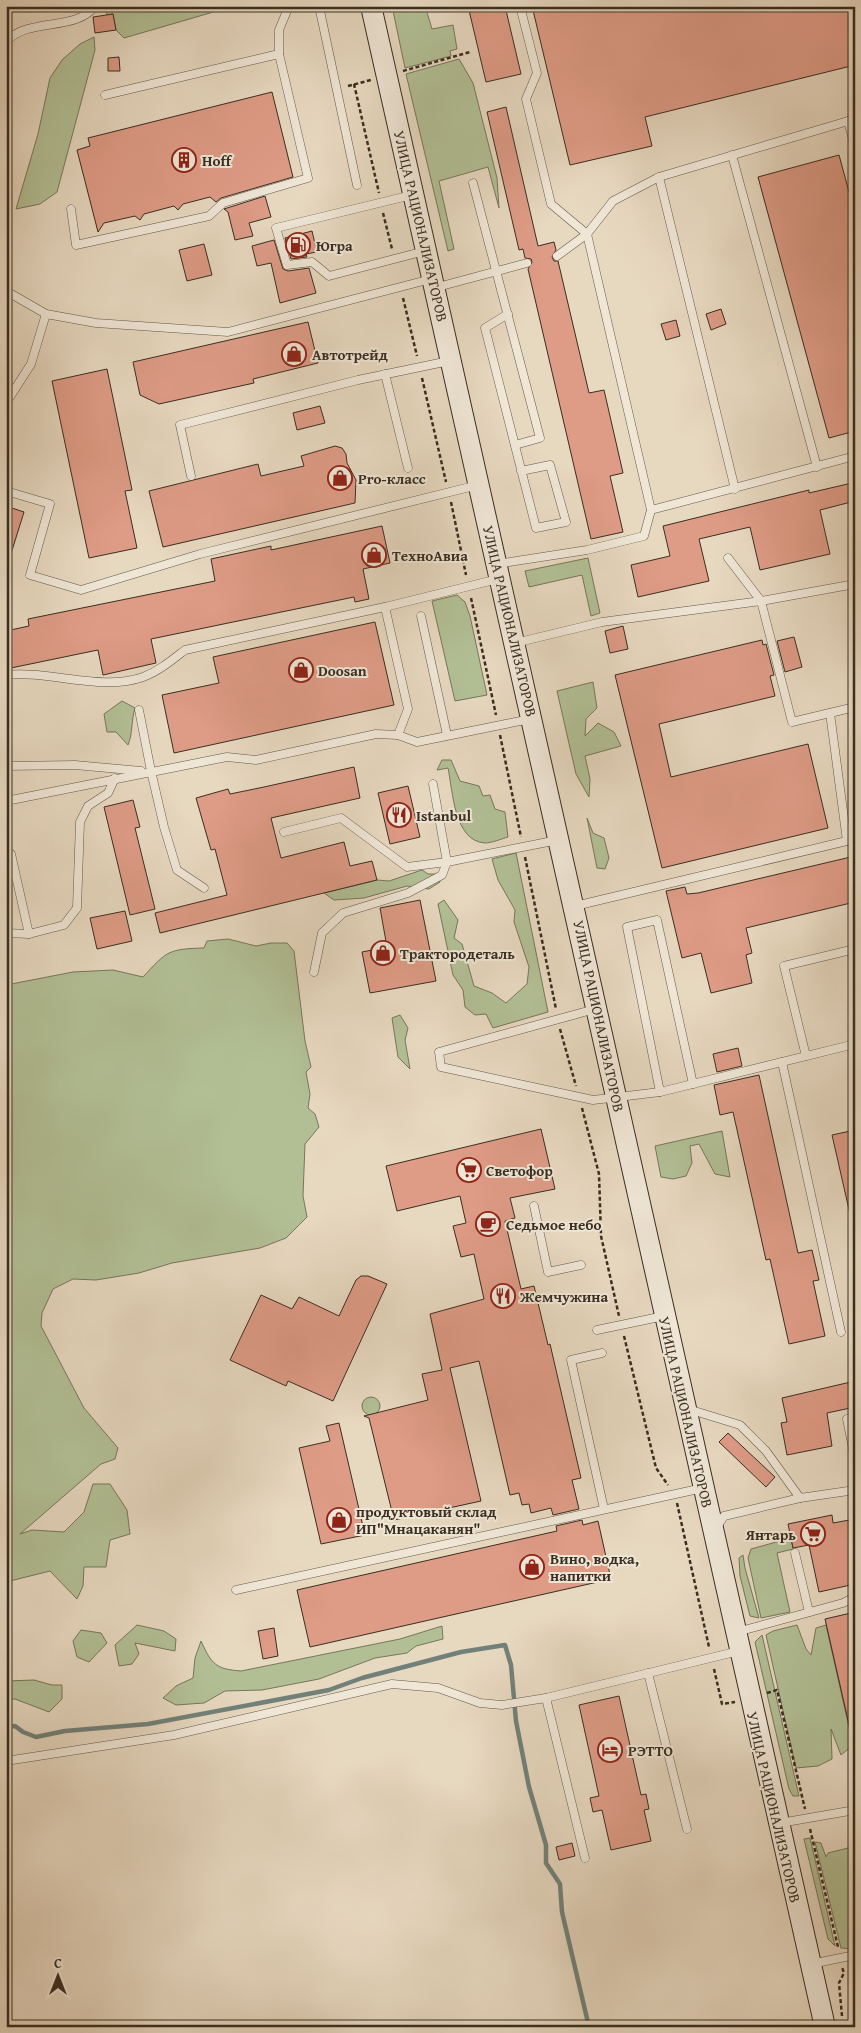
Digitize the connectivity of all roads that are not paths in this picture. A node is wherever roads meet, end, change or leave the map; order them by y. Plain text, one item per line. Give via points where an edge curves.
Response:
1 (95, 6) edge
2 (289, 6) edge
3 (319, 6) edge
4 (371, 6) edge
5 (520, 6) edge
6 (6, 42) edge
7 (279, 54) junction
8 (106, 95) dead end
9 (851, 120) edge
10 (855, 147) edge
11 (732, 155) junction
12 (659, 177) junction
13 (473, 183) dead end
14 (357, 185) dead end
15 (414, 195) junction
16 (71, 209) dead end
17 (587, 234) junction
18 (426, 251) junction
19 (557, 256) dead end
20 (527, 263) dead end
21 (497, 271) junction
22 (433, 284) junction
23 (6, 291) edge
24 (46, 314) junction
25 (508, 314) junction
26 (451, 361) junction
27 (385, 374) junction
28 (6, 403) edge
29 (515, 446) junction
30 (855, 456) edge
31 (816, 467) junction
32 (408, 468) dead end
33 (522, 471) junction
34 (191, 476) dead end
35 (478, 485) junction
36 (735, 489) junction
37 (6, 491) edge
38 (651, 510) junction
39 (728, 558) dead end
40 (499, 572) junction
41 (855, 584) edge
42 (762, 601) junction
43 (385, 607) junction
44 (421, 616) dead end
45 (515, 642) junction
46 (6, 675) edge
47 (855, 707) edge
48 (139, 710) dead end
49 (830, 713) junction
50 (532, 719) junction
51 (398, 735) junction
52 (447, 735) junction
53 (6, 766) edge
54 (151, 771) junction
55 (115, 778) junction
56 (433, 784) dead end
57 (6, 801) edge
58 (284, 832) dead end
59 (560, 840) junction
60 (851, 840) edge
61 (6, 849) edge
62 (447, 862) junction
63 (204, 888) dead end
64 (574, 906) junction
65 (6, 934) edge
66 (30, 934) junction
67 (855, 949) edge
68 (314, 972) dead end
69 (597, 1009) junction
70 (855, 1044) edge
71 (806, 1056) junction
72 (782, 1062) junction
73 (693, 1084) junction
74 (660, 1092) junction
75 (617, 1098) junction
76 (534, 1206) dead end
77 (581, 1265) dead end
78 (664, 1316) junction
79 (596, 1330) dead end
80 (841, 1332) dead end
81 (602, 1353) dead end
82 (686, 1408) junction
83 (855, 1417) edge
84 (855, 1459) edge
85 (703, 1488) junction
86 (855, 1490) edge
87 (800, 1498) junction
88 (604, 1509) junction
89 (713, 1532) junction
90 (795, 1553) dead end
91 (236, 1590) dead end
92 (855, 1597) edge
93 (809, 1612) junction
94 (737, 1642) junction
95 (648, 1673) junction
96 (546, 1698) junction
97 (6, 1761) edge
98 (855, 1810) edge
99 (778, 1824) junction
100 (686, 1829) dead end
101 (585, 1858) dead end
102 (855, 1955) edge
103 (810, 1965) junction
104 (834, 2024) edge

1 - 6 lane via 89,14 35,27
2 - 7 lane via 279,30
3 - 14 lane
4 - 15 main road, УЛИЦА РАЦИОНАЛИЗАТОРОВ
5 - 17 lane via 537,74 526,99 551,204
7 - 8 lane
7 - 16 lane via 308,178 223,203 209,216 76,245
9 - 10 lane
9 - 11 lane
11 - 12 lane
11 - 31 lane
12 - 17 lane via 612,201
12 - 36 lane
13 - 21 lane
15 - 18 main road, УЛИЦА РАЦИОНАЛИЗАТОРОВ
15 - 18 lane via 276,228 287,265 312,262 329,276
17 - 19 lane
17 - 38 lane
18 - 22 main road, УЛИЦА РАЦИОНАЛИЗАТОРОВ
20 - 21 lane
21 - 22 lane
21 - 25 lane
22 - 24 lane via 400,287 228,332 96,324
22 - 26 main road, УЛИЦА РАЦИОНАЛИЗАТОРОВ
23 - 24 lane
24 - 28 lane via 31,364
25 - 29 lane via 485,328
25 - 29 lane via 540,438
26 - 27 lane
26 - 35 main road, УЛИЦА РАЦИОНАЛИЗАТОРОВ
27 - 32 lane
27 - 34 lane via 180,425
29 - 33 lane
30 - 31 lane
31 - 36 lane
33 - 33 lane via 550,465 566,522 536,528
35 - 37 lane via 200,554 81,590 30,575 50,504
35 - 40 main road, УЛИЦА РАЦИОНАЛИЗАТОРОВ
36 - 38 lane
38 - 40 lane via 644,536
39 - 42 lane
40 - 43 lane via 469,586
40 - 45 main road, УЛИЦА РАЦИОНАЛИЗАТОРОВ
41 - 42 lane
42 - 45 lane via 602,622
42 - 49 lane via 792,722
43 - 46 lane via 185,650 142,678 107,682 24,673
43 - 51 lane via 408,709
44 - 52 lane
45 - 50 main road, УЛИЦА РАЦИОНАЛИЗАТОРОВ
47 - 49 lane
48 - 54 lane
49 - 60 lane
50 - 52 lane
50 - 59 main road, УЛИЦА РАЦИОНАЛИЗАТОРОВ
51 - 52 lane via 417,742
51 - 54 lane via 376,734 256,760 227,757
53 - 54 lane via 75,765
54 - 55 lane
54 - 63 lane via 177,870
55 - 57 lane
55 - 66 lane via 108,793 88,806 80,822 76,908 64,925
56 - 62 lane
58 - 62 lane via 342,818 406,867
59 - 62 lane
59 - 64 main road, УЛИЦА РАЦИОНАЛИЗАТОРОВ
60 - 64 lane
61 - 66 lane via 11,854
62 - 68 lane via 442,875 408,893 343,913 322,933
64 - 69 main road, УЛИЦА РАЦИОНАЛИЗАТОРОВ
65 - 66 lane
67 - 71 lane via 784,966
69 - 75 main road, УЛИЦА РАЦИОНАЛИЗАТОРОВ
69 - 75 lane via 439,1052 441,1067 561,1095 593,1100
70 - 71 lane
71 - 72 lane
72 - 73 lane
72 - 80 lane
73 - 74 lane
73 - 74 lane via 657,920 626,927
74 - 75 lane
75 - 78 main road, УЛИЦА РАЦИОНАЛИЗАТОРОВ
76 - 77 lane via 548,1272
78 - 79 lane
78 - 82 main road, УЛИЦА РАЦИОНАЛИЗАТОРОВ
81 - 88 lane via 570,1360
82 - 85 main road, УЛИЦА РАЦИОНАЛИЗАТОРОВ
82 - 87 lane via 740,1425 766,1451
83 - 84 lane via 847,1419
85 - 88 lane
85 - 89 main road, УЛИЦА РАЦИОНАЛИЗАТОРОВ
86 - 87 lane
87 - 89 lane via 724,1516
88 - 91 lane
89 - 94 main road, УЛИЦА РАЦИОНАЛИЗАТОРОВ
90 - 93 lane
92 - 93 lane
93 - 94 lane
94 - 95 lane via 712,1656
94 - 99 main road, УЛИЦА РАЦИОНАЛИЗАТОРОВ
95 - 96 lane
95 - 100 lane
96 - 97 lane via 502,1705 480,1703 438,1688 392,1684 174,1735
96 - 101 lane
98 - 99 lane
99 - 103 main road, УЛИЦА РАЦИОНАЛИЗАТОРОВ
102 - 103 lane
103 - 104 main road, УЛИЦА РАЦИОНАЛИЗАТОРОВ

